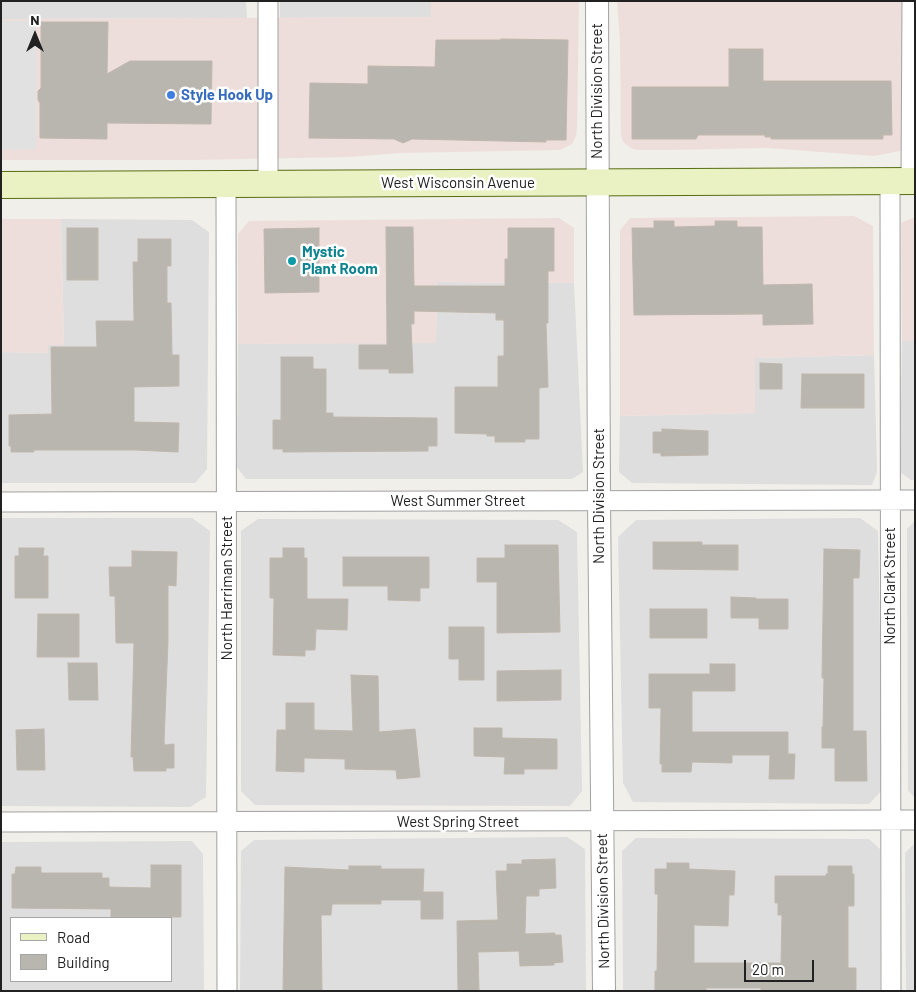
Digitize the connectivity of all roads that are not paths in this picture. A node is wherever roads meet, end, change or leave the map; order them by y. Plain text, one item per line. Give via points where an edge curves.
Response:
1 (268, 1) edge
2 (596, 1) edge
3 (912, 1) edge
4 (905, 181) edge
5 (597, 182) junction
6 (226, 184) junction
7 (268, 184) junction
8 (1, 185) edge
9 (599, 500) junction
10 (890, 500) junction
11 (915, 500) edge
12 (1, 502) edge
13 (227, 502) junction
14 (890, 820) junction
15 (915, 820) edge
16 (1, 822) edge
17 (602, 822) junction
18 (228, 823) junction
19 (227, 991) edge
20 (604, 991) edge
21 (891, 991) edge

1 - 7 street
2 - 5 street, North Division Street
3 - 4 street, North Clark Street
4 - 5 main road, West Wisconsin Avenue
4 - 10 street, North Clark Street
5 - 7 main road, West Wisconsin Avenue
5 - 9 street, North Division Street
6 - 7 main road, West Wisconsin Avenue
6 - 8 main road, West Wisconsin Avenue
6 - 13 street, North Harriman Street
9 - 10 street, West Summer Street
9 - 13 street, West Summer Street
9 - 17 street, North Division Street
10 - 11 street, West Summer Street
10 - 14 street, North Clark Street
12 - 13 street, West Summer Street
13 - 18 street, North Harriman Street
14 - 15 street, West Spring Street
14 - 17 street, West Spring Street
14 - 21 street, North Clark Street
16 - 18 street, West Spring Street
17 - 18 street, West Spring Street
17 - 20 street, North Division Street
18 - 19 street, North Harriman Street

